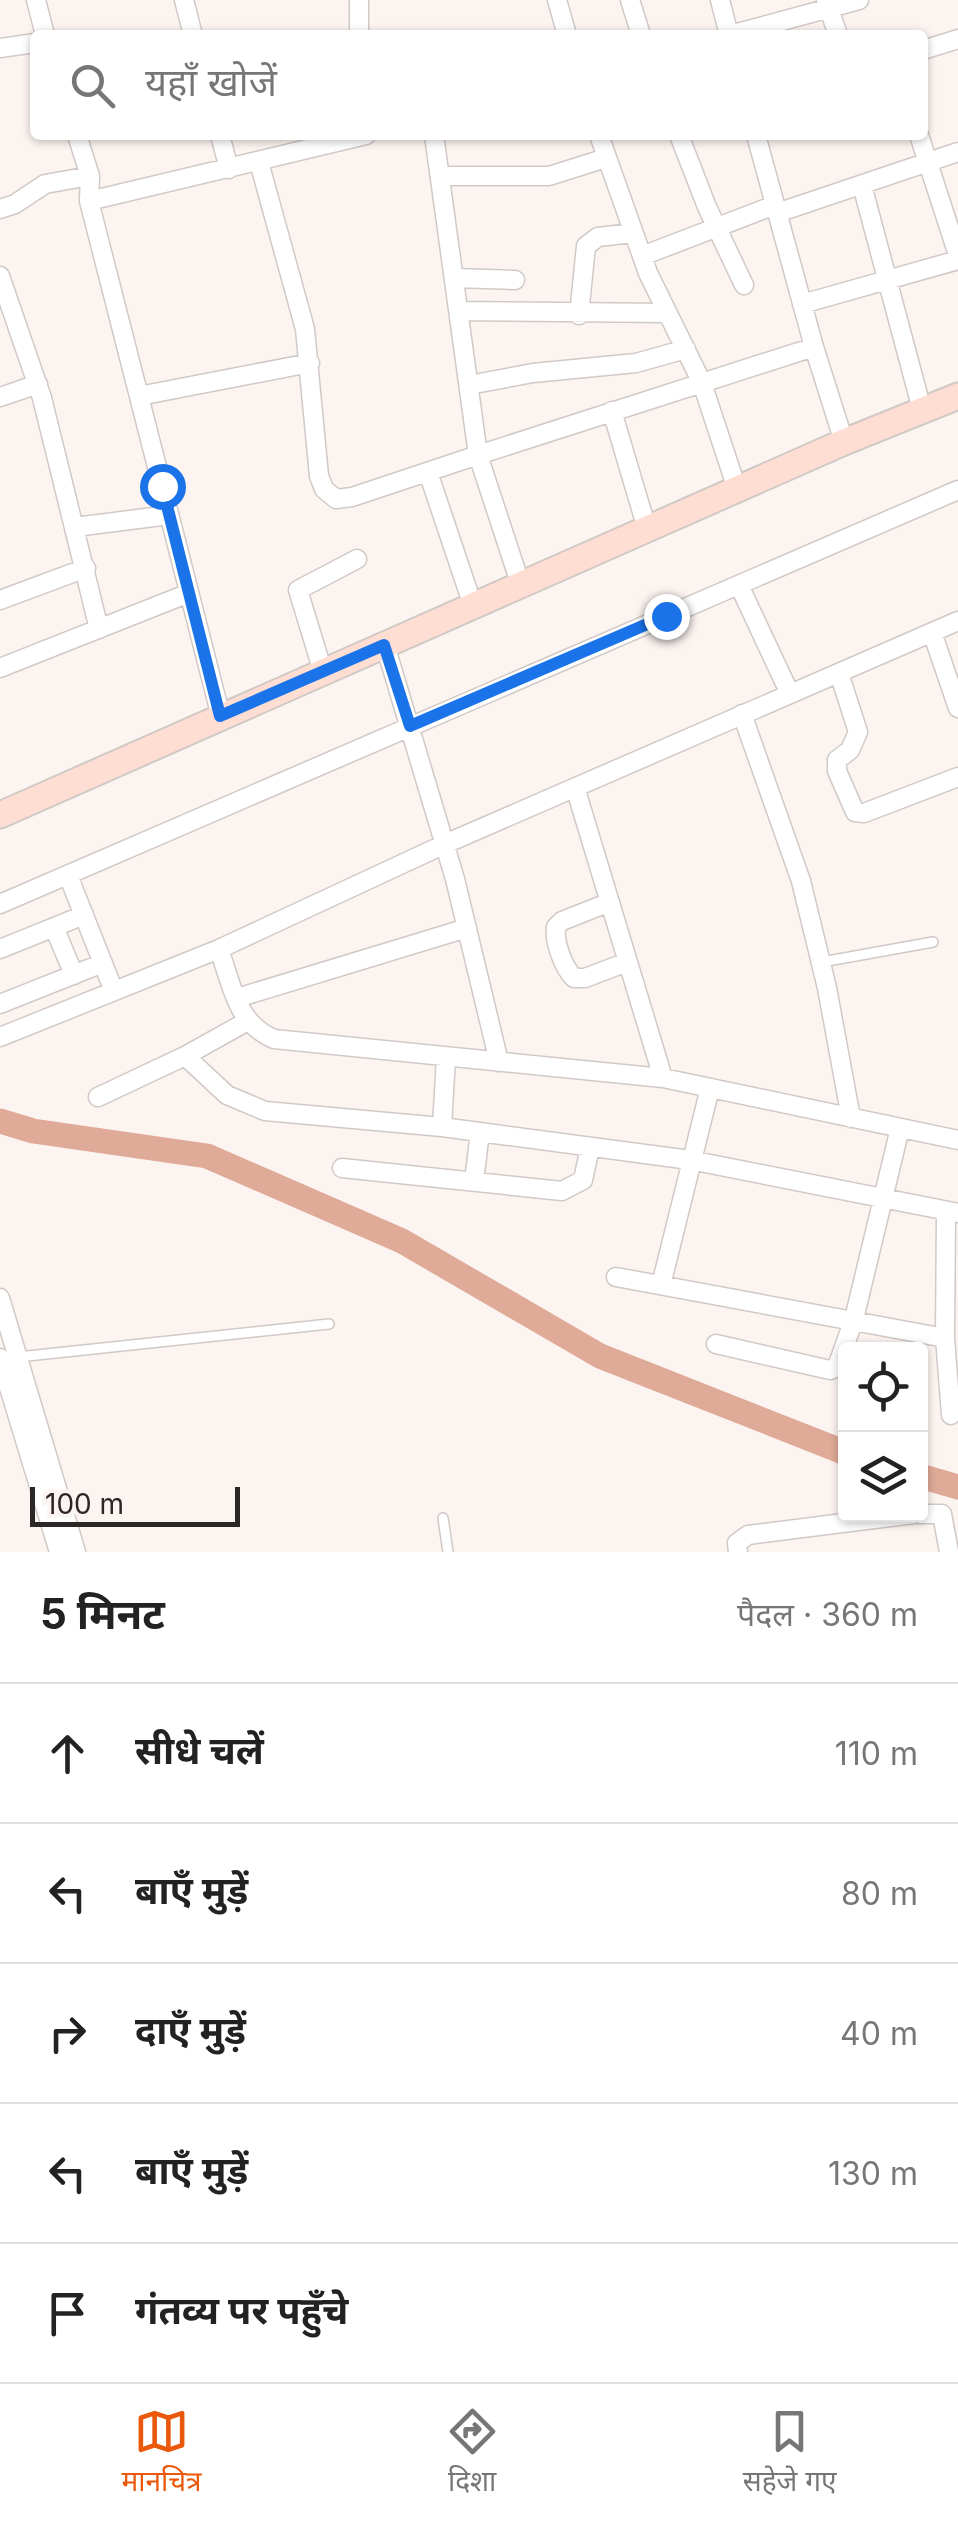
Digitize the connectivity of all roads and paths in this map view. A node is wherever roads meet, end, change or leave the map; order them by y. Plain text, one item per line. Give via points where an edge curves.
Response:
1 (36, 0) edge
2 (184, 0) edge
3 (359, 0) edge
4 (556, 0) edge
5 (630, 0) edge
6 (720, 0) edge
7 (859, 0) edge
8 (827, 4) edge
9 (44, 30) edge
10 (193, 30) edge
11 (360, 30) edge
12 (566, 30) edge
13 (639, 30) edge
14 (729, 30) edge
15 (746, 30) edge
16 (836, 30) edge
17 (958, 39) edge
18 (30, 44) edge
19 (0, 48) edge
20 (928, 48) edge
21 (79, 140) edge
22 (221, 140) edge
23 (346, 140) edge
24 (435, 140) edge
25 (601, 140) edge
26 (681, 140) edge
27 (757, 140) edge
28 (921, 140) edge
29 (958, 152) edge
30 (606, 158) junction
31 (259, 162) junction
32 (928, 162) junction
33 (230, 169) junction
34 (90, 176) junction
35 (440, 176) junction
36 (862, 185) junction
37 (89, 201) junction
38 (0, 208) edge
39 (776, 209) junction
40 (717, 228) junction
41 (633, 233) junction
42 (642, 256) junction
43 (958, 258) edge
44 (0, 276) edge
45 (454, 278) junction
46 (514, 280) dead end
47 (887, 280) junction
48 (744, 285) dead end
49 (802, 304) junction
50 (458, 311) junction
51 (579, 314) junction
52 (668, 314) junction
53 (814, 347) junction
54 (686, 349) junction
55 (310, 363) junction
56 (702, 383) junction
57 (38, 384) junction
58 (469, 385) junction
59 (139, 396) junction
60 (958, 396) edge
61 (0, 397) edge
62 (922, 410) junction
63 (612, 412) junction
64 (844, 442) junction
65 (478, 455) junction
66 (428, 472) junction
67 (737, 489) junction
68 (958, 490) edge
69 (170, 515) junction
70 (74, 527) junction
71 (647, 530) junction
72 (358, 559) dead end
73 (86, 568) junction
74 (739, 584) junction
75 (521, 586) junction
76 (189, 593) junction
77 (0, 600) edge
78 (473, 606) junction
79 (958, 621) edge
80 (99, 629) junction
81 (932, 632) junction
82 (384, 645) junction
83 (0, 668) edge
84 (324, 672) junction
85 (839, 672) junction
86 (790, 694) junction
87 (958, 708) edge
88 (742, 714) junction
89 (220, 716) junction
90 (410, 726) junction
91 (958, 777) edge
92 (575, 787) junction
93 (0, 815) edge
94 (445, 844) junction
95 (68, 874) junction
96 (610, 902) junction
97 (0, 904) edge
98 (84, 915) junction
99 (54, 927) junction
100 (467, 928) junction
101 (932, 942) dead end
102 (0, 949) edge
103 (219, 949) junction
104 (628, 962) junction
105 (820, 962) junction
106 (103, 963) junction
107 (74, 975) junction
108 (113, 989) junction
109 (236, 998) junction
110 (0, 1004) edge
111 (246, 1022) junction
112 (0, 1036) edge
113 (184, 1056) junction
114 (446, 1057) junction
115 (500, 1062) junction
116 (663, 1078) junction
117 (710, 1088) junction
118 (98, 1097) dead end
119 (851, 1118) junction
120 (442, 1127) junction
121 (900, 1128) junction
122 (480, 1132) junction
123 (958, 1140) edge
124 (590, 1147) junction
125 (690, 1160) junction
126 (342, 1168) dead end
127 (474, 1182) junction
128 (884, 1199) junction
129 (952, 1212) edge
130 (616, 1276) dead end
131 (661, 1284) junction
132 (0, 1298) edge
133 (854, 1318) junction
134 (328, 1324) dead end
135 (944, 1338) junction
136 (716, 1344) dead end
137 (9, 1357) edge
138 (952, 1416) dead end
139 (928, 1513) edge
140 (443, 1518) dead end
141 (853, 1522) edge
142 (59, 1552) edge
143 (76, 1552) edge
144 (448, 1552) edge
145 (738, 1552) edge
146 (950, 1552) edge

1 - 9 street
2 - 10 street
3 - 11 street
4 - 12 street
5 - 13 street
6 - 14 street
7 - 8 street
8 - 15 street
8 - 16 street
17 - 20 street
18 - 19 street
21 - 34 street
22 - 33 street
23 - 31 street
24 - 35 street
25 - 30 street
26 - 40 street
27 - 39 street
28 - 32 street
29 - 32 street
30 - 35 street via 549,176
30 - 41 street
31 - 33 street
31 - 55 street
32 - 36 street
32 - 43 street
33 - 37 street
34 - 37 street
34 - 38 street via 45,184
35 - 45 street
36 - 39 street
36 - 47 street
37 - 59 street
39 - 40 street
39 - 49 street
40 - 42 street
40 - 48 street
41 - 42 street
41 - 51 street via 598,237 586,246
42 - 52 street
43 - 47 street
44 - 57 street
45 - 46 street
45 - 50 street
47 - 49 street
47 - 62 street
49 - 53 street
50 - 51 street
50 - 58 street
51 - 52 street
52 - 54 street
53 - 56 street
53 - 64 street
54 - 56 street
54 - 58 street via 636,363
55 - 59 street
55 - 66 street via 319,476 329,494 352,497
56 - 63 street
56 - 67 street
57 - 61 street
57 - 70 street
58 - 65 street
59 - 69 street
60 - 62 main road
62 - 64 main road
63 - 65 street
63 - 71 street
64 - 67 main road
65 - 66 street
65 - 75 street
66 - 78 street
67 - 71 main road
68 - 74 street
69 - 70 street
69 - 76 street
70 - 73 street
71 - 75 main road
72 - 84 street via 298,590
73 - 77 street
73 - 80 street
74 - 86 street
74 - 90 street
75 - 78 main road
76 - 80 street
76 - 89 street
78 - 82 main road
79 - 81 street
80 - 83 street
81 - 85 street
81 - 87 street
82 - 84 main road
82 - 90 street
84 - 89 main road
85 - 86 street
85 - 91 street via 858,732 836,771 855,812
86 - 88 street
88 - 92 street
88 - 105 street via 801,881
89 - 93 main road
90 - 94 street
90 - 95 street
92 - 94 street
92 - 96 street
94 - 100 street
94 - 103 street
95 - 97 street
95 - 98 street
96 - 104 street
96 - 104 street via 562,921 555,936 574,978
98 - 99 street
98 - 106 street
99 - 102 street
99 - 107 street
100 - 109 street
100 - 115 street
101 - 105 lane
103 - 108 street
103 - 109 street
104 - 116 street
105 - 119 street
106 - 107 street
106 - 108 street
107 - 110 street
108 - 112 street
109 - 111 street
111 - 113 street
111 - 114 street via 274,1039
113 - 118 street
113 - 120 street via 252,1107
114 - 115 street
114 - 120 street
115 - 116 street
116 - 117 street
117 - 119 street
117 - 125 street
119 - 121 street
120 - 122 street
121 - 123 street
121 - 128 street
122 - 124 street
122 - 127 street
124 - 125 street
124 - 127 street via 583,1180 570,1189
125 - 128 street
125 - 131 street
126 - 127 street
128 - 129 street
128 - 133 street
129 - 135 street
130 - 131 street
131 - 133 street
132 - 137 street
133 - 135 street
133 - 136 street via 840,1363 830,1370
134 - 137 lane
135 - 138 street
137 - 142 street
137 - 143 street
139 - 146 street via 942,1514
140 - 144 lane
141 - 145 street via 748,1535 737,1543

